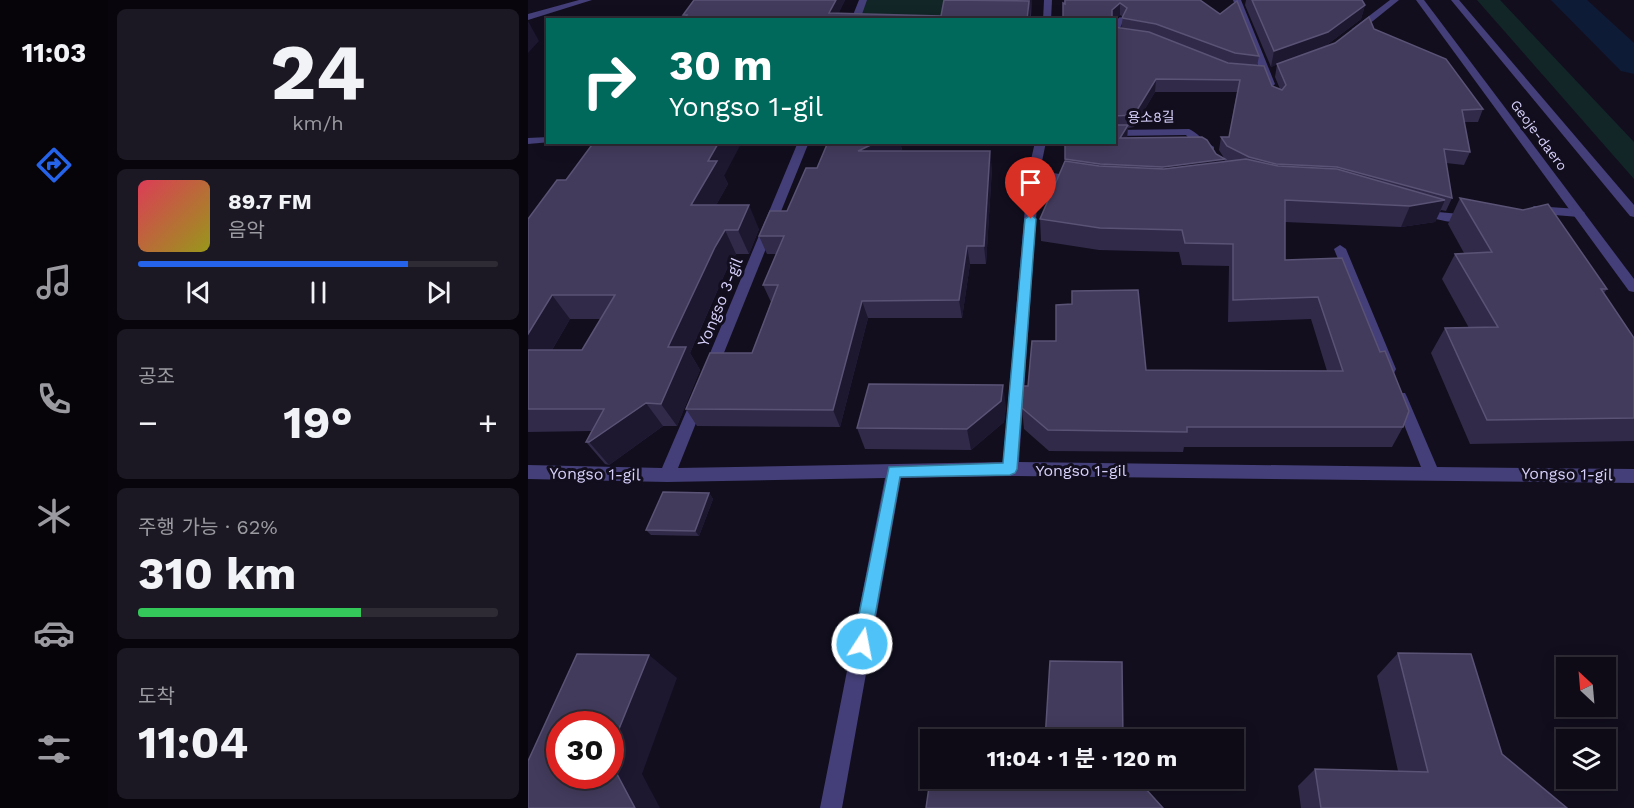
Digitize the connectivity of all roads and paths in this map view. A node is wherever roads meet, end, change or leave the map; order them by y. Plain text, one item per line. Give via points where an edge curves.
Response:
1 (588, 0) edge
2 (863, 0) edge
3 (1048, 0) edge
4 (1237, 0) edge
5 (1395, 0) edge
6 (1420, 0) edge
7 (1455, 0) edge
8 (528, 17) edge
9 (856, 18) edge
10 (1047, 18) edge
11 (1120, 20) edge
12 (1118, 34) edge
13 (1345, 39) edge
14 (1277, 70) edge
15 (1262, 74) junction
16 (1273, 90) edge
17 (1116, 133) edge
18 (546, 140) edge
19 (528, 141) edge
20 (803, 144) edge
21 (1040, 144) edge
22 (1215, 156) edge
23 (1034, 173) junction
24 (1088, 181) edge
25 (1408, 208) edge
26 (1520, 212) edge
27 (1579, 213) junction
28 (1634, 213) edge
29 (1482, 217) edge
30 (1340, 249) dead end
31 (1634, 288) edge
32 (1010, 469) junction
33 (894, 471) junction
34 (528, 472) edge
35 (1431, 472) junction
36 (667, 475) junction
37 (1634, 476) edge
38 (831, 808) edge

1 - 8 street
2 - 9 street
3 - 10 street
4 - 15 street
5 - 13 street
6 - 27 street, Geoje-daero
7 - 28 street, Geoje-daero
11 - 12 street
14 - 15 street
15 - 16 street
17 - 22 street, 용소8길 via 1189,132
18 - 19 street
20 - 36 street, Yongso 3-gil
21 - 23 street
23 - 24 street
23 - 32 street
25 - 29 street via 1464,220
26 - 27 street
27 - 31 street, Geoje-daero
30 - 35 street
32 - 33 street, Yongso 1-gil
32 - 35 street, Yongso 1-gil
33 - 36 street, Yongso 1-gil
33 - 38 street
34 - 36 street, Yongso 1-gil
35 - 37 street, Yongso 1-gil

